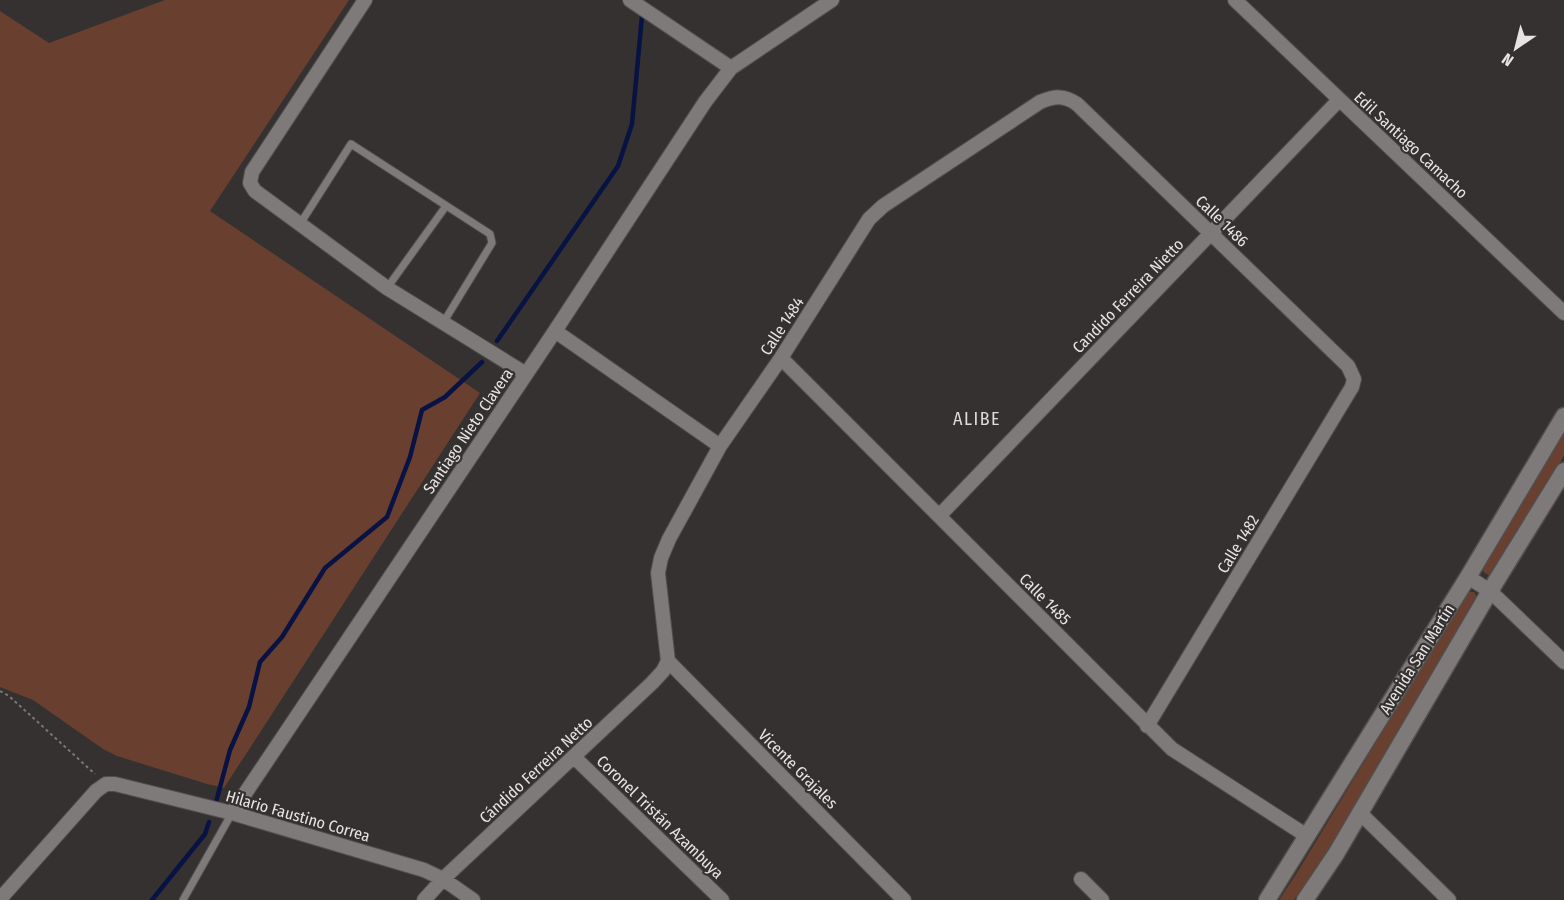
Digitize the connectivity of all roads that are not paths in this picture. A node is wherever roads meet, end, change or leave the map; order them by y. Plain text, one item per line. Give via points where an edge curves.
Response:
1 (365, 0) edge
2 (630, 0) edge
3 (832, 0) edge
4 (1236, 0) edge
5 (732, 68) junction
6 (1060, 96) joint
7 (1339, 100) junction
8 (446, 206) junction
9 (300, 224) junction
10 (1211, 233) junction
11 (387, 288) junction
12 (1564, 313) edge
13 (443, 323) junction
14 (555, 331) junction
15 (781, 358) junction
16 (526, 374) junction
17 (1354, 379) joint
18 (1564, 416) edge
19 (720, 446) junction
20 (1564, 471) edge
21 (940, 515) junction
22 (1468, 577) junction
23 (1490, 591) junction
24 (668, 661) junction
25 (1564, 662) edge
26 (1147, 726) junction
27 (574, 757) junction
28 (232, 813) junction
29 (1360, 813) junction
30 (1307, 836) junction
31 (443, 879) junction
32 (1081, 879) dead end
33 (0, 899) edge
34 (183, 900) edge
35 (424, 900) edge
36 (473, 900) edge
37 (722, 900) edge
38 (904, 900) edge
39 (1102, 900) edge
40 (1267, 900) edge
41 (1305, 900) edge
42 (1449, 900) edge

1 - 9 street via 252,172 250,183 255,191
2 - 5 street
3 - 5 street, Santiago Nieto Clavera
4 - 7 street, Edil Santiago Camacho
5 - 14 street, Santiago Nieto Clavera via 705,102
6 - 10 street, Calle 1486 via 1077,104
6 - 15 street, Calle 1484 via 1040,102 869,219
7 - 10 street, Candido Ferreira Nietto
7 - 12 street, Edil Santiago Camacho
8 - 9 lane via 351,144
8 - 11 lane
8 - 13 lane via 490,234 492,243
9 - 11 street
10 - 17 street, Calle 1486 via 1348,366
10 - 21 street, Candido Ferreira Nietto
11 - 13 street
13 - 16 street
14 - 16 street, Santiago Nieto Clavera
14 - 19 street
15 - 19 street, Calle 1484
15 - 21 street, Calle 1485
16 - 28 street, Santiago Nieto Clavera
17 - 26 street, Calle 1482
18 - 22 street, Avenida San Martín
19 - 24 street, Calle 1484 via 669,539 658,573
20 - 23 street, Avenida San Martín
21 - 26 street, Calle 1485
22 - 23 street
22 - 30 street, Avenida San Martín
23 - 25 street
23 - 29 street, Avenida San Martín
24 - 27 street, Cándido Ferreira Netto via 652,683
24 - 38 street, Vicente Grajales
26 - 30 street, Calle 1485 via 1172,749
27 - 31 street, Cándido Ferreira Netto
27 - 37 street, Coronel Tristán Azambuya
28 - 31 street, Hilario Faustino Correa
28 - 33 street, Hilario Faustino Correa via 105,784
28 - 34 lane
29 - 41 street, Avenida San Martín
29 - 42 street
30 - 40 street, Avenida San Martín
31 - 35 street, Cándido Ferreira Netto
31 - 36 street, Hilario Faustino Correa
32 - 39 street

